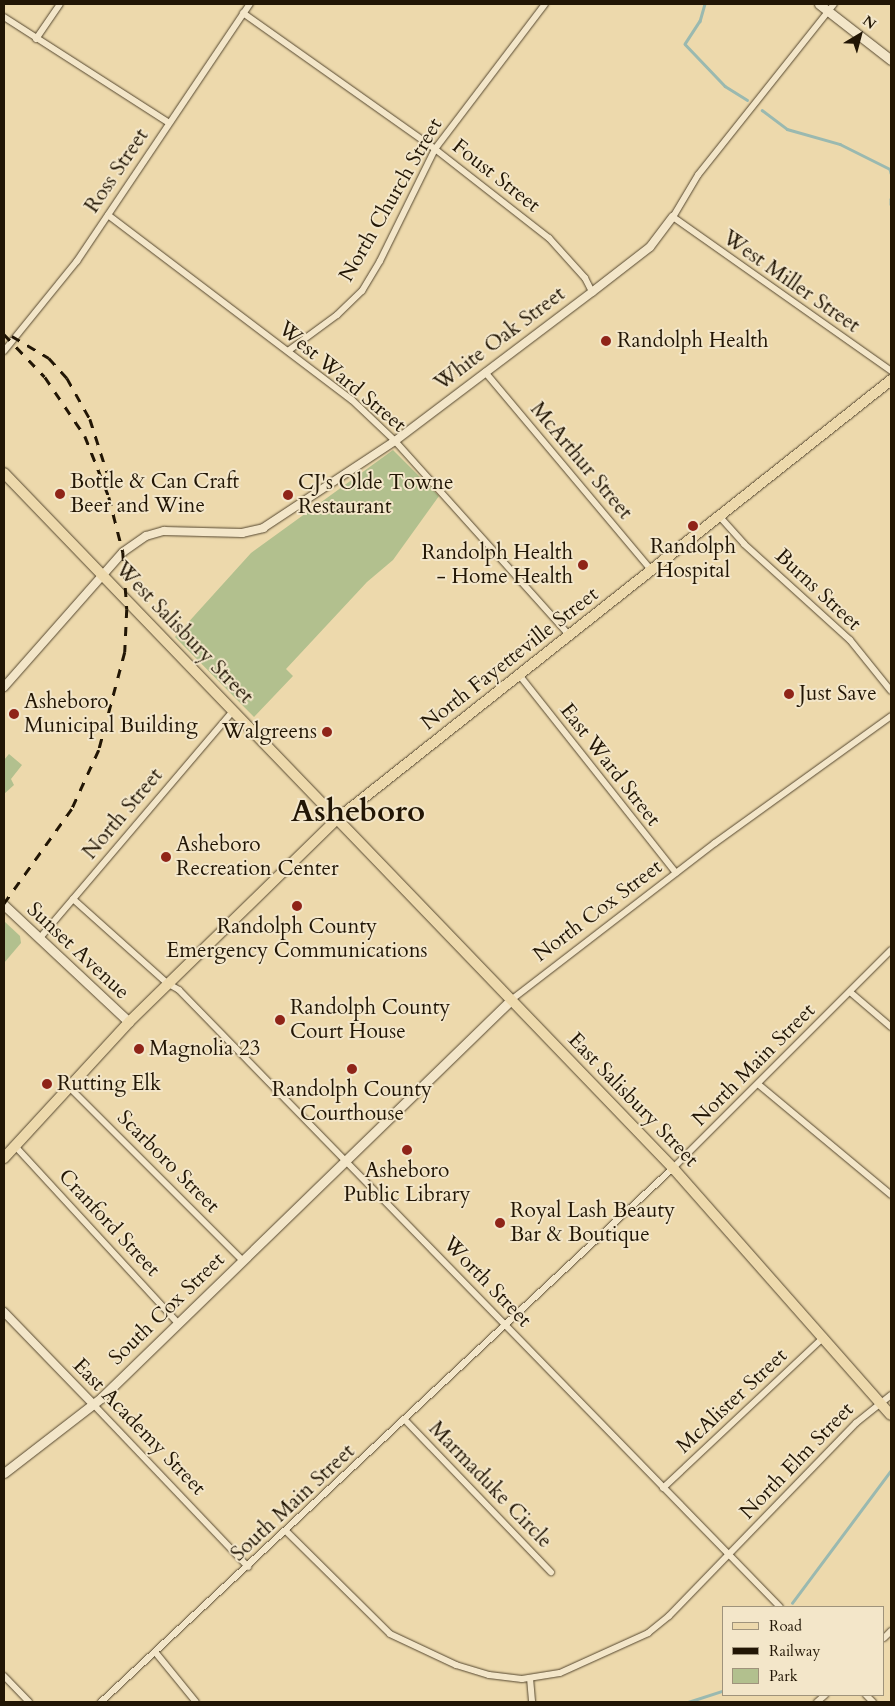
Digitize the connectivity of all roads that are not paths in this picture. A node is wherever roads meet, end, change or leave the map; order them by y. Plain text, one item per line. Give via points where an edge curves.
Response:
1 (60, 4) edge
2 (250, 4) edge
3 (545, 4) edge
4 (819, 4) edge
5 (831, 7) edge
6 (243, 13) junction
7 (4, 17) edge
8 (36, 39) junction
9 (891, 60) edge
10 (169, 123) junction
11 (435, 149) junction
12 (108, 215) junction
13 (674, 218) junction
14 (592, 292) junction
15 (4, 351) edge
16 (288, 351) junction
17 (891, 371) edge
18 (485, 372) junction
19 (891, 380) edge
20 (395, 441) junction
21 (4, 473) edge
22 (720, 517) junction
23 (652, 571) junction
24 (100, 574) junction
25 (570, 636) junction
26 (520, 676) junction
27 (4, 686) edge
28 (891, 691) edge
29 (233, 711) junction
30 (891, 716) edge
31 (337, 819) junction
32 (676, 874) junction
33 (73, 899) junction
34 (4, 905) edge
35 (39, 940) junction
36 (891, 950) edge
37 (167, 984) junction
38 (850, 992) junction
39 (511, 1000) junction
40 (129, 1022) junction
41 (891, 1027) edge
42 (758, 1084) junction
43 (70, 1087) junction
44 (15, 1146) junction
45 (4, 1158) edge
46 (346, 1159) junction
47 (673, 1168) junction
48 (891, 1195) edge
49 (242, 1260) junction
50 (4, 1312) edge
51 (178, 1323) junction
52 (506, 1325) junction
53 (823, 1338) junction
54 (891, 1395) edge
55 (880, 1403) junction
56 (93, 1404) junction
57 (891, 1415) edge
58 (405, 1420) junction
59 (4, 1473) edge
60 (664, 1488) junction
61 (286, 1531) junction
62 (728, 1554) junction
63 (248, 1567) junction
64 (551, 1572) dead end
65 (779, 1606) edge
66 (156, 1653) junction
67 (4, 1676) edge
68 (530, 1678) junction
69 (29, 1702) edge
70 (101, 1702) edge
71 (196, 1702) edge
72 (532, 1702) edge

1 - 8 street
2 - 6 street, Ross Street
3 - 11 street, North Church Street
4 - 5 main road
5 - 9 main road
5 - 13 street, White Oak Street via 698,175
6 - 10 street, Ross Street
6 - 11 street, Foust Street
7 - 8 street
8 - 10 street
10 - 12 street, Ross Street
11 - 14 street, Foust Street via 549,238 585,278
11 - 16 street, North Church Street via 362,291 337,315
12 - 15 street, Ross Street via 56,289
12 - 16 street, West Ward Street
13 - 14 street, White Oak Street via 650,247
13 - 17 street, West Miller Street
14 - 18 street, White Oak Street
16 - 20 street, West Ward Street via 352,400
18 - 20 street, White Oak Street
18 - 23 street, McArthur Street
19 - 22 main road, North Fayetteville Street
20 - 24 street, White Oak Street via 263,528 242,533 164,530 146,536
20 - 25 street, West Ward Street
21 - 24 main road, West Salisbury Street
22 - 23 main road, North Fayetteville Street
22 - 28 street, Burns Street via 744,544 850,640
23 - 25 main road, North Fayetteville Street
24 - 27 street
24 - 29 main road, West Salisbury Street
25 - 26 main road, North Fayetteville Street
26 - 31 main road, North Fayetteville Street
26 - 32 street, East Ward Street
29 - 31 main road, West Salisbury Street
29 - 33 street, North Street
30 - 32 street, North Cox Street
31 - 37 main road, North Fayetteville Street
31 - 39 main road, East Salisbury Street
32 - 39 street, North Cox Street
33 - 35 street, North Street
33 - 37 street, Worth Street
34 - 35 main road, Sunset Avenue
35 - 40 main road, Sunset Avenue
36 - 38 street, North Main Street
37 - 40 main road, North Fayetteville Street
37 - 46 street, Worth Street via 179,990
38 - 41 street
38 - 42 street, North Main Street
39 - 46 main road, North Cox Street
39 - 47 main road, East Salisbury Street
40 - 43 main road, North Fayetteville Street
42 - 47 street, North Main Street
42 - 48 street
43 - 44 main road, North Fayetteville Street
43 - 49 street, Scarboro Street
44 - 45 main road, North Fayetteville Street
44 - 51 street, Cranford Street
46 - 49 main road, South Cox Street
46 - 52 street, Worth Street
47 - 52 street, North Main Street
47 - 53 main road, East Salisbury Street
49 - 51 main road, South Cox Street
50 - 56 street, East Academy Street
51 - 56 main road, South Cox Street
52 - 58 street, South Main Street
52 - 60 street, Worth Street
53 - 55 main road, East Salisbury Street
53 - 60 street, McAlister Street
54 - 55 street, North Elm Street
55 - 57 main road, East Salisbury Street
55 - 62 street, North Elm Street
56 - 59 main road, South Cox Street
56 - 63 street, East Academy Street
58 - 61 street, South Main Street
58 - 64 street, Marmaduke Circle
60 - 62 street, Worth Street
61 - 63 street, South Main Street
61 - 68 street, North Elm Street via 390,1634 456,1665 489,1676
62 - 65 street, Worth Street
62 - 68 street, North Elm Street via 669,1616 648,1633 560,1673
63 - 66 street, South Main Street
66 - 70 street, South Main Street
66 - 71 street
67 - 69 street
68 - 72 street

